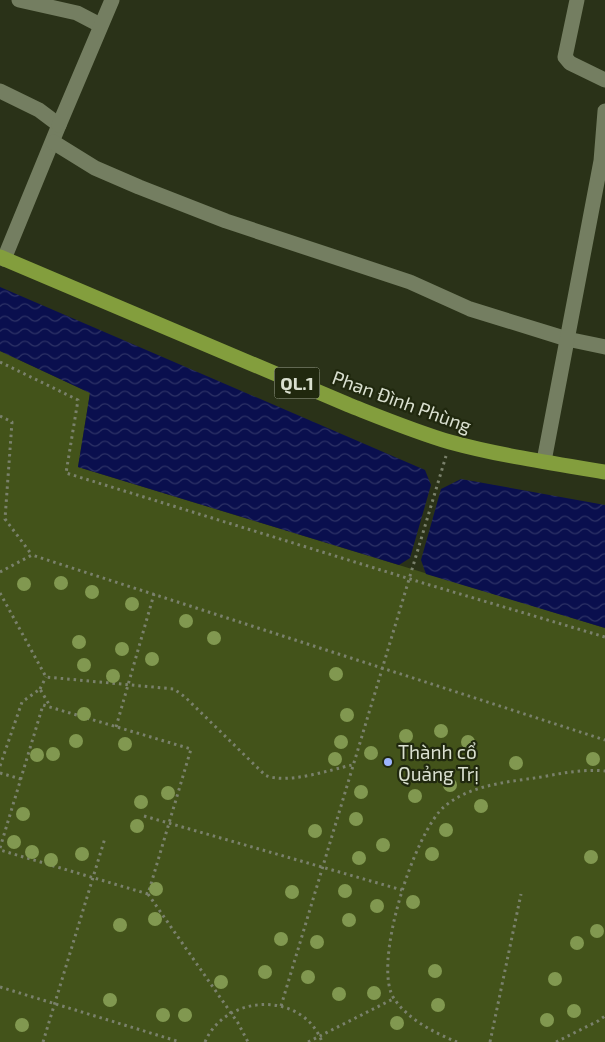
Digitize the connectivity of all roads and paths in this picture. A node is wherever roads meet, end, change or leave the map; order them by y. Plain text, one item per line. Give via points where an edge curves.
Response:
1 (19, 0) edge
2 (112, 0) edge
3 (577, 0) edge
4 (100, 25) junction
5 (605, 80) edge
6 (0, 91) edge
7 (605, 110) edge
8 (60, 125) junction
9 (53, 142) junction
10 (2, 258) edge
11 (567, 339) junction
12 (605, 347) edge
13 (0, 362) edge
14 (0, 416) edge
15 (450, 442) junction
16 (544, 461) junction
17 (605, 472) edge
18 (32, 555) junction
19 (0, 572) edge
20 (409, 579) junction
21 (0, 593) edge
22 (154, 594) junction
23 (605, 637) edge
24 (382, 668) junction
25 (46, 677) junction
26 (128, 684) junction
27 (40, 689) junction
28 (51, 707) junction
29 (116, 727) junction
30 (605, 740) edge
31 (352, 765) junction
32 (0, 766) edge
33 (605, 771) edge
34 (0, 773) edge
35 (21, 779) junction
36 (144, 816) dead end
37 (169, 823) junction
38 (105, 838) dead end
39 (0, 849) edge
40 (322, 867) junction
41 (93, 878) junction
42 (402, 890) junction
43 (148, 894) junction
44 (521, 894) dead end
45 (0, 987) edge
46 (394, 999) junction
47 (54, 1004) junction
48 (280, 1006) junction
49 (231, 1012) junction
50 (605, 1016) edge
51 (319, 1036) junction
52 (43, 1042) edge
53 (180, 1042) edge
54 (205, 1042) edge
55 (248, 1042) edge
56 (308, 1042) edge
57 (322, 1042) edge
58 (457, 1042) edge
59 (490, 1042) edge
60 (556, 1042) edge

1 - 4 street via 77,13
2 - 4 street
3 - 5 street via 565,57 570,63
4 - 8 street
6 - 8 street via 39,110
7 - 11 street via 601,161
8 - 9 street
9 - 10 street
9 - 11 street via 96,168 226,221 410,282 470,309
10 - 15 highway, Phan Đình Phùng / QL.1 via 349,405
11 - 12 street
11 - 16 street
13 - 20 path via 78,400 66,473
14 - 18 path via 12,422 5,519
15 - 16 highway, Phan Đình Phùng / QL.1
15 - 20 path
16 - 17 highway, Phan Đình Phùng / QL.1
18 - 19 path
18 - 22 path
20 - 23 path
20 - 24 path
21 - 25 path
22 - 24 path
22 - 26 path
24 - 30 path
24 - 31 path
25 - 26 path
25 - 27 path
26 - 29 path
26 - 31 path via 174,689 265,775 274,779
27 - 28 path
27 - 32 path via 22,702
28 - 29 path
28 - 35 path via 43,705
29 - 37 path via 191,749
31 - 40 path
33 - 42 path via 586,769 495,784 467,793 445,806 431,822 417,848
34 - 35 path
35 - 39 path
36 - 37 path
37 - 40 path
37 - 43 path
38 - 41 path
39 - 41 path
40 - 42 path
40 - 48 path
41 - 43 path
41 - 47 path
42 - 46 path via 388,952 388,979
43 - 49 path
44 - 59 path
45 - 47 path
46 - 51 path
46 - 58 path via 436,1033
47 - 52 path
47 - 53 path
48 - 49 path via 258,1004
48 - 51 path via 299,1014
49 - 54 path via 214,1026
49 - 55 path
50 - 60 path
51 - 56 path
51 - 57 path

